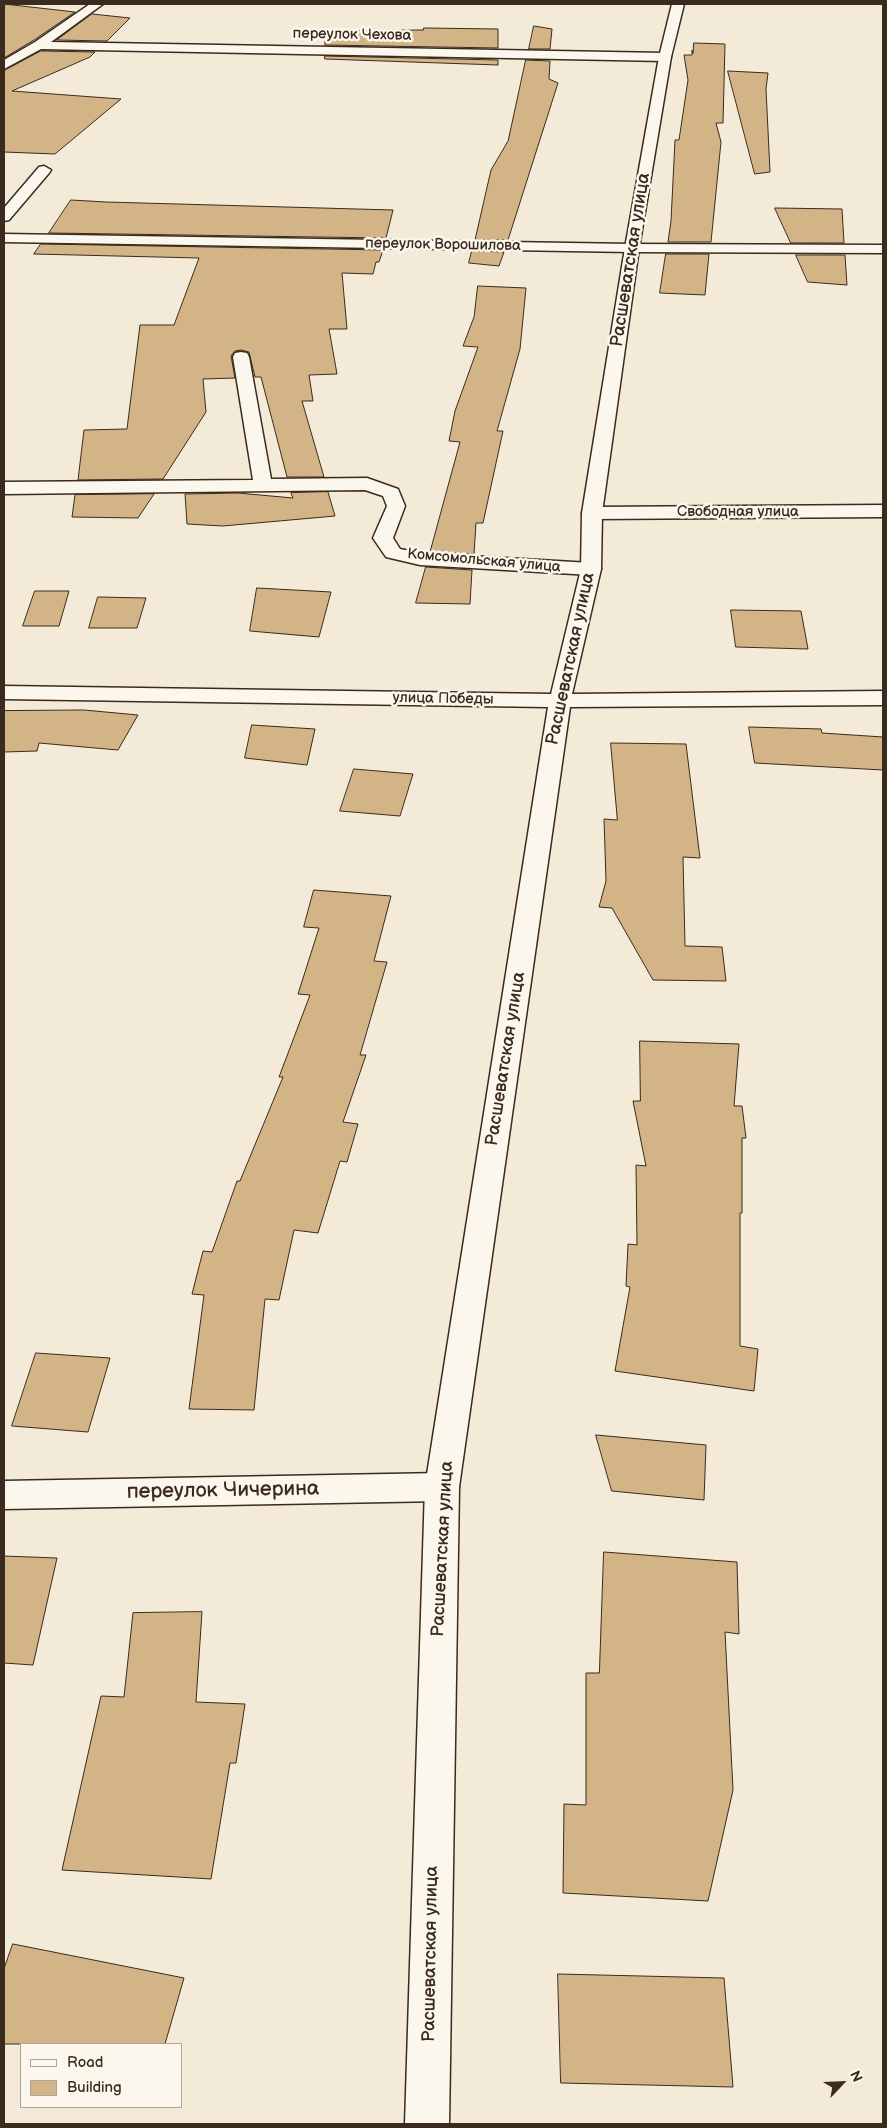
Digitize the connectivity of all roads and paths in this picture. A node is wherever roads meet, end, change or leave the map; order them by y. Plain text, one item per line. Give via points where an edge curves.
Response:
1 (98, 4) edge
2 (678, 4) edge
3 (39, 45) junction
4 (665, 57) junction
5 (4, 65) edge
6 (44, 170) dead end
7 (4, 217) edge
8 (4, 238) edge
9 (632, 248) junction
10 (883, 249) edge
11 (241, 357) dead end
12 (263, 485) junction
13 (4, 488) edge
14 (883, 511) edge
15 (592, 513) junction
16 (590, 569) junction
17 (4, 692) edge
18 (883, 698) edge
19 (560, 701) junction
20 (442, 1487) junction
21 (4, 1496) edge
22 (428, 2124) edge

1 - 3 street
2 - 4 street, Расшеватская улица
3 - 4 street, переулок Чехова
3 - 5 street
4 - 9 street, Расшеватская улица
6 - 7 street
8 - 9 street, переулок Ворошилова
9 - 10 street, переулок Ворошилова
9 - 15 street, Расшеватская улица
11 - 12 street
12 - 13 street, Комсомольская улица
12 - 16 street, Комсомольская улица via 367,484 391,493 396,506 383,538 393,553 420,559
14 - 15 street, Свободная улица
15 - 16 street, Расшеватская улица
16 - 19 street, Расшеватская улица
17 - 19 street, улица Победы
18 - 19 street, улица Победы
19 - 20 street, Расшеватская улица
20 - 21 street, переулок Чичерина
20 - 22 street, Расшеватская улица

